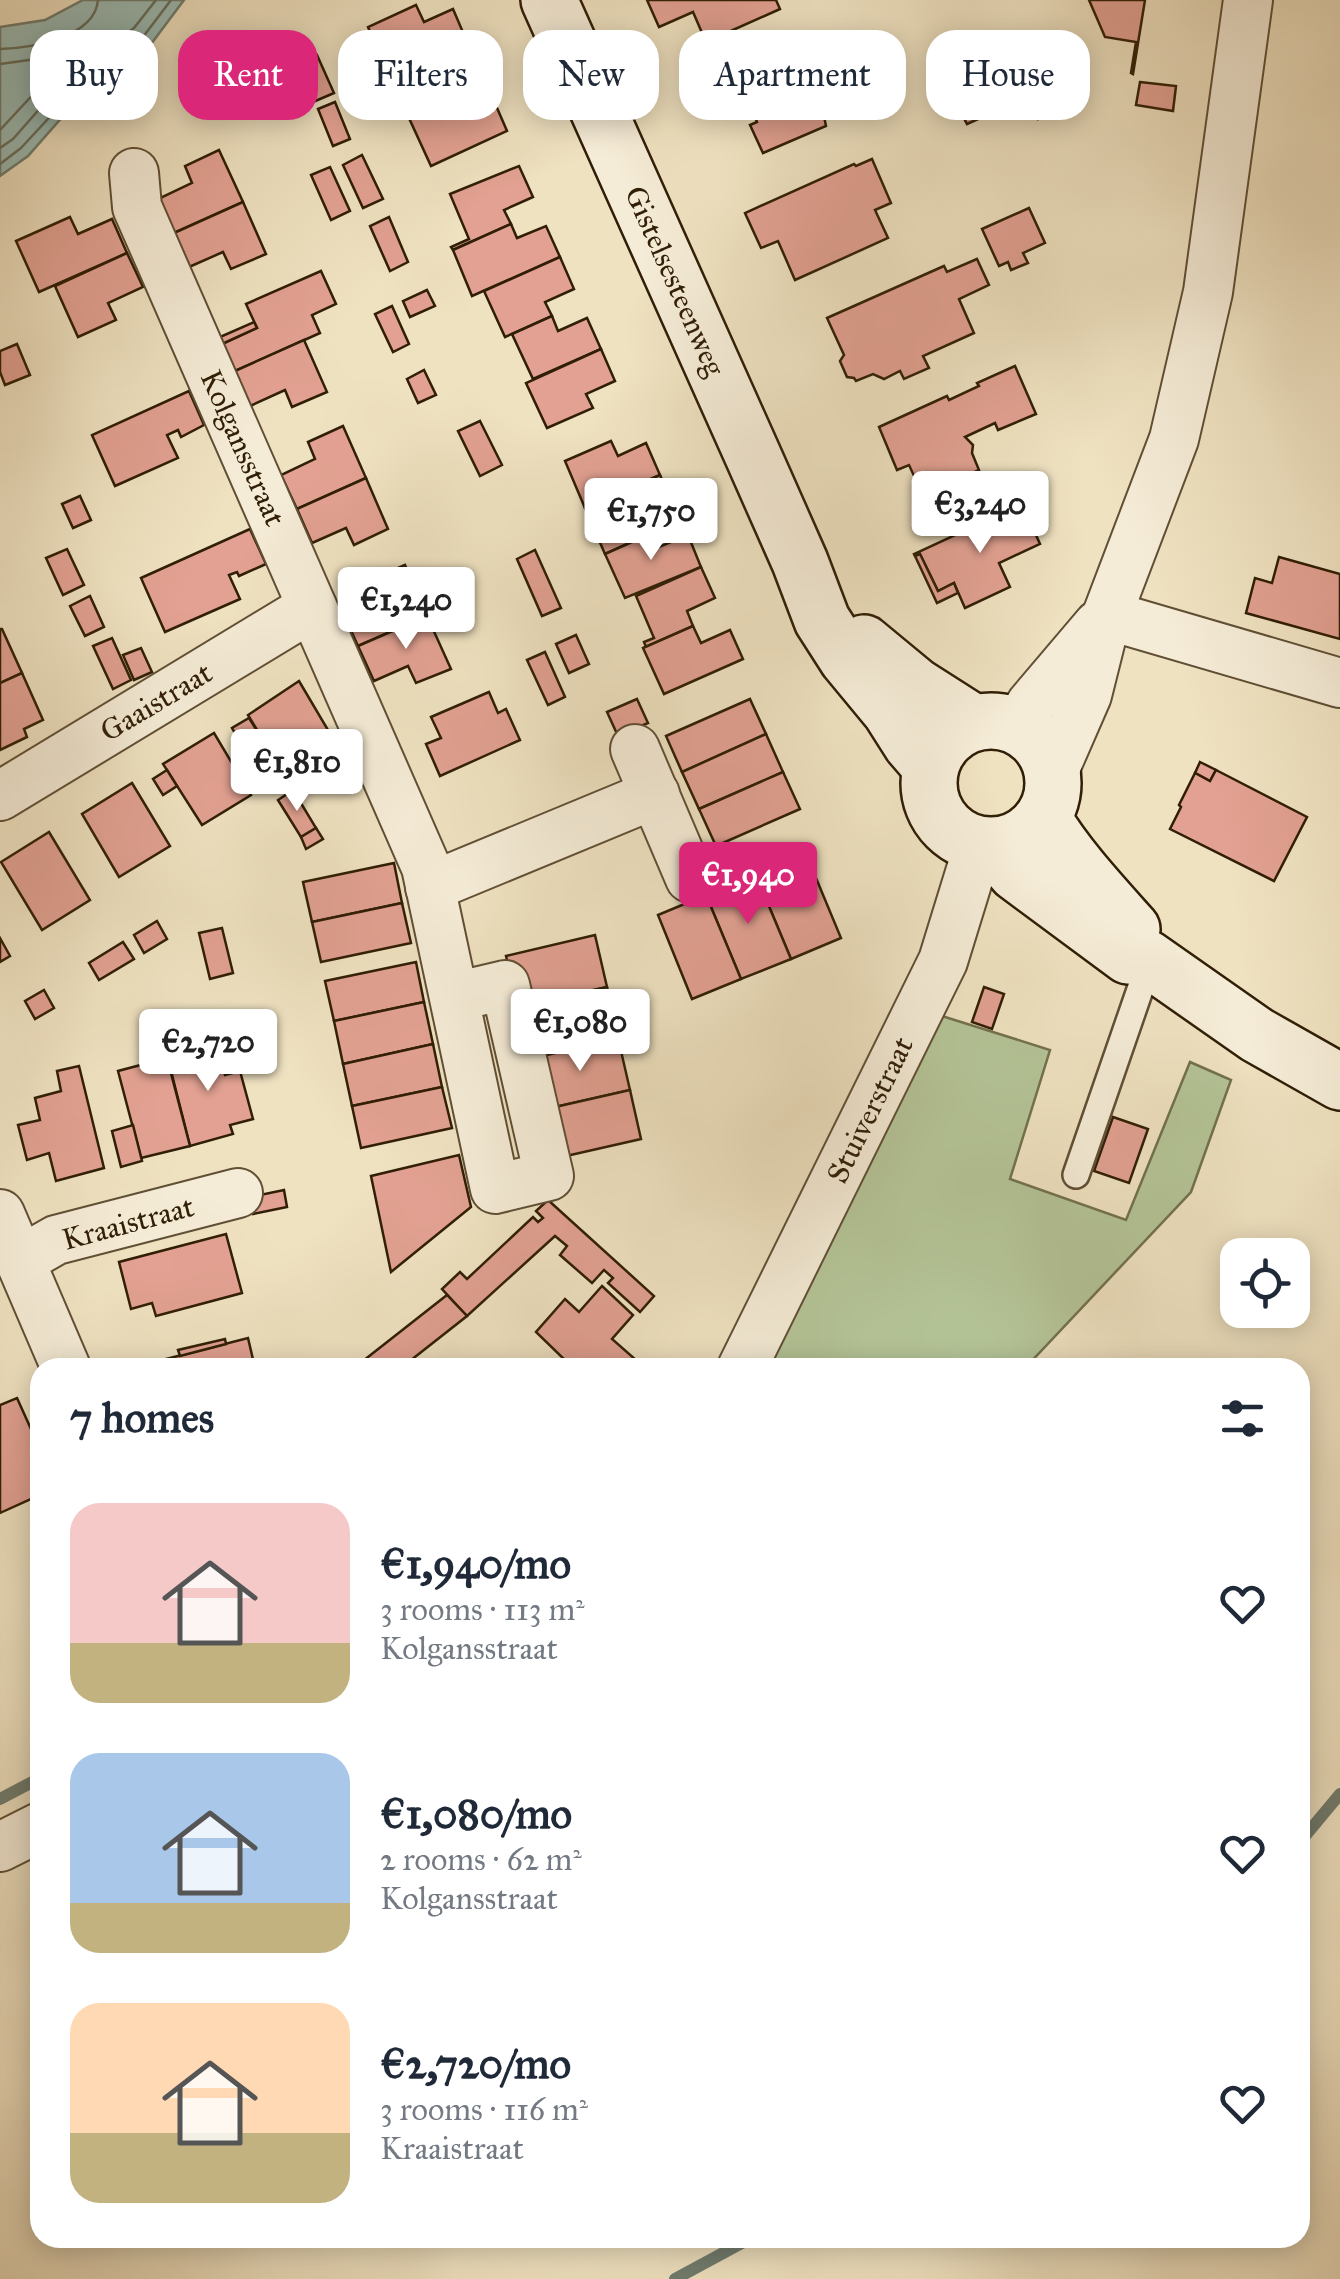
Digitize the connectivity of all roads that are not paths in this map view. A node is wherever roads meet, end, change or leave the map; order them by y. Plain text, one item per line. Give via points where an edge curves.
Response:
1 (549, 0) edge
2 (1248, 0) edge
3 (134, 173) dead end
4 (800, 562) junction
5 (312, 607) junction
6 (1106, 614) junction
7 (1340, 683) edge
8 (996, 725) junction
9 (635, 749) dead end
10 (930, 766) junction
11 (654, 794) junction
12 (1048, 795) junction
13 (0, 796) edge
14 (986, 845) junction
15 (690, 878) dead end
16 (430, 887) junction
17 (1151, 961) junction
18 (454, 997) dead end
19 (1340, 1082) edge
20 (1076, 1175) dead end
21 (238, 1193) dead end
22 (0, 1214) edge
23 (21, 1260) junction
24 (62, 1358) edge
25 (747, 1358) edge
26 (30, 1831) edge
27 (0, 1847) edge

1 - 4 main road, Gistelsesteenweg
2 - 6 street via 1208,292 1174,440
3 - 5 street, Kolgansstraat via 136,207
4 - 8 main road, Gistelsesteenweg via 868,648 916,686
4 - 10 main road, Gistelsesteenweg via 822,620
5 - 13 street, Gaaistraat
5 - 16 street, Kolgansstraat
6 - 7 street
6 - 8 street via 1031,704
6 - 12 street via 1087,695
8 - 10 main road via 960,729
8 - 12 main road via 1034,738 1046,754
9 - 11 street
10 - 14 main road via 928,786 944,824
11 - 15 street
11 - 16 street
12 - 14 main road via 1030,832
12 - 17 main road via 1059,844 1142,941
14 - 17 main road via 1128,956
14 - 25 street, Stuiverstraat via 943,961
16 - 18 street, Kolgansstraat
17 - 19 main road via 1256,1035
17 - 20 lane
21 - 23 street, Kraaistraat via 56,1240
22 - 23 street, Kraaistraat
23 - 24 street, Kraaistraat
26 - 27 street

